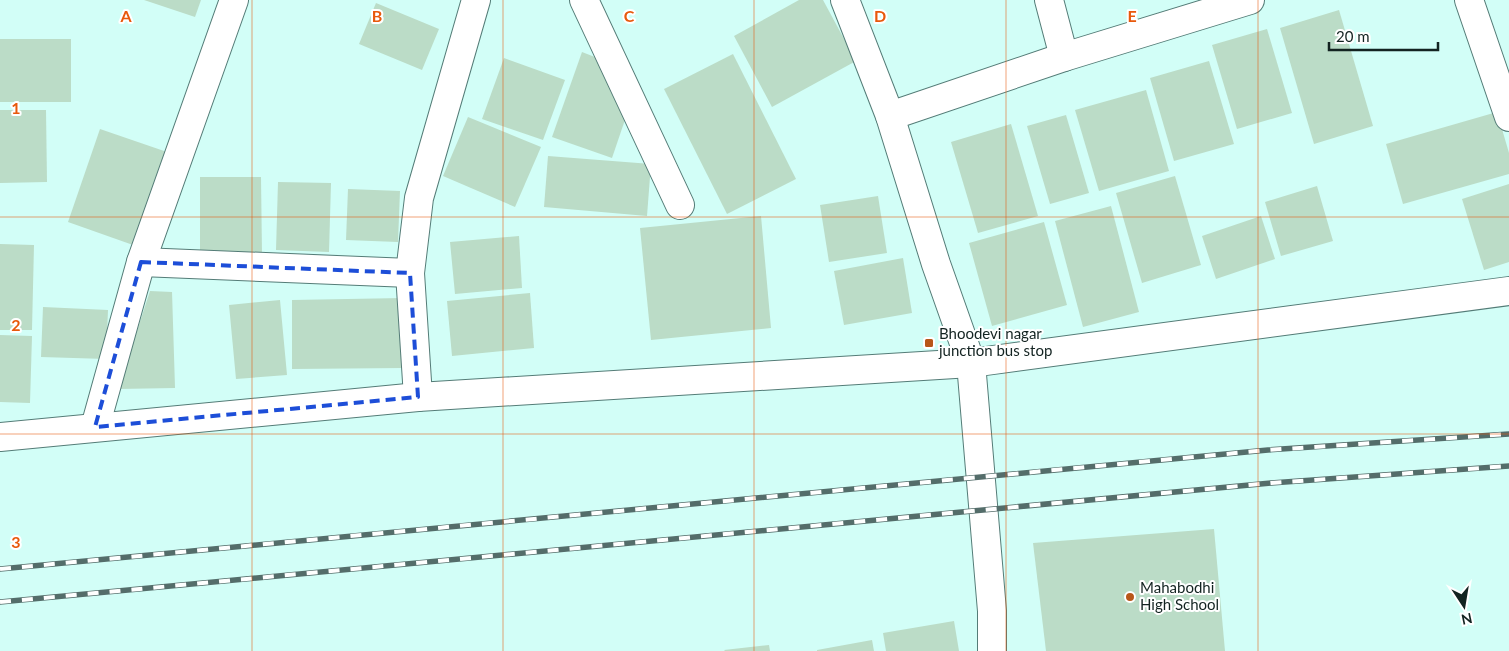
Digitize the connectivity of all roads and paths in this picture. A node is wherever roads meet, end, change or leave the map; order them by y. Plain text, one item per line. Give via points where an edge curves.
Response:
1 (234, 0) edge
2 (476, 0) edge
3 (584, 0) edge
4 (844, 0) edge
5 (1049, 0) edge
6 (1250, 0) edge
7 (1469, 0) edge
8 (1064, 57) junction
9 (890, 116) junction
10 (1509, 117) edge
11 (680, 205) dead end
12 (141, 262) junction
13 (410, 273) junction
14 (1509, 291) edge
15 (971, 363) junction
16 (418, 397) junction
17 (95, 427) junction
18 (0, 437) edge
19 (992, 651) edge

1 - 12 street
2 - 13 street via 419,198
3 - 11 street
4 - 9 street
5 - 8 street
6 - 8 street
7 - 10 street
8 - 9 street
9 - 15 street
12 - 13 street
12 - 17 street
13 - 16 street
14 - 15 street
15 - 16 street
15 - 19 street via 992,611
16 - 17 street
17 - 18 street

